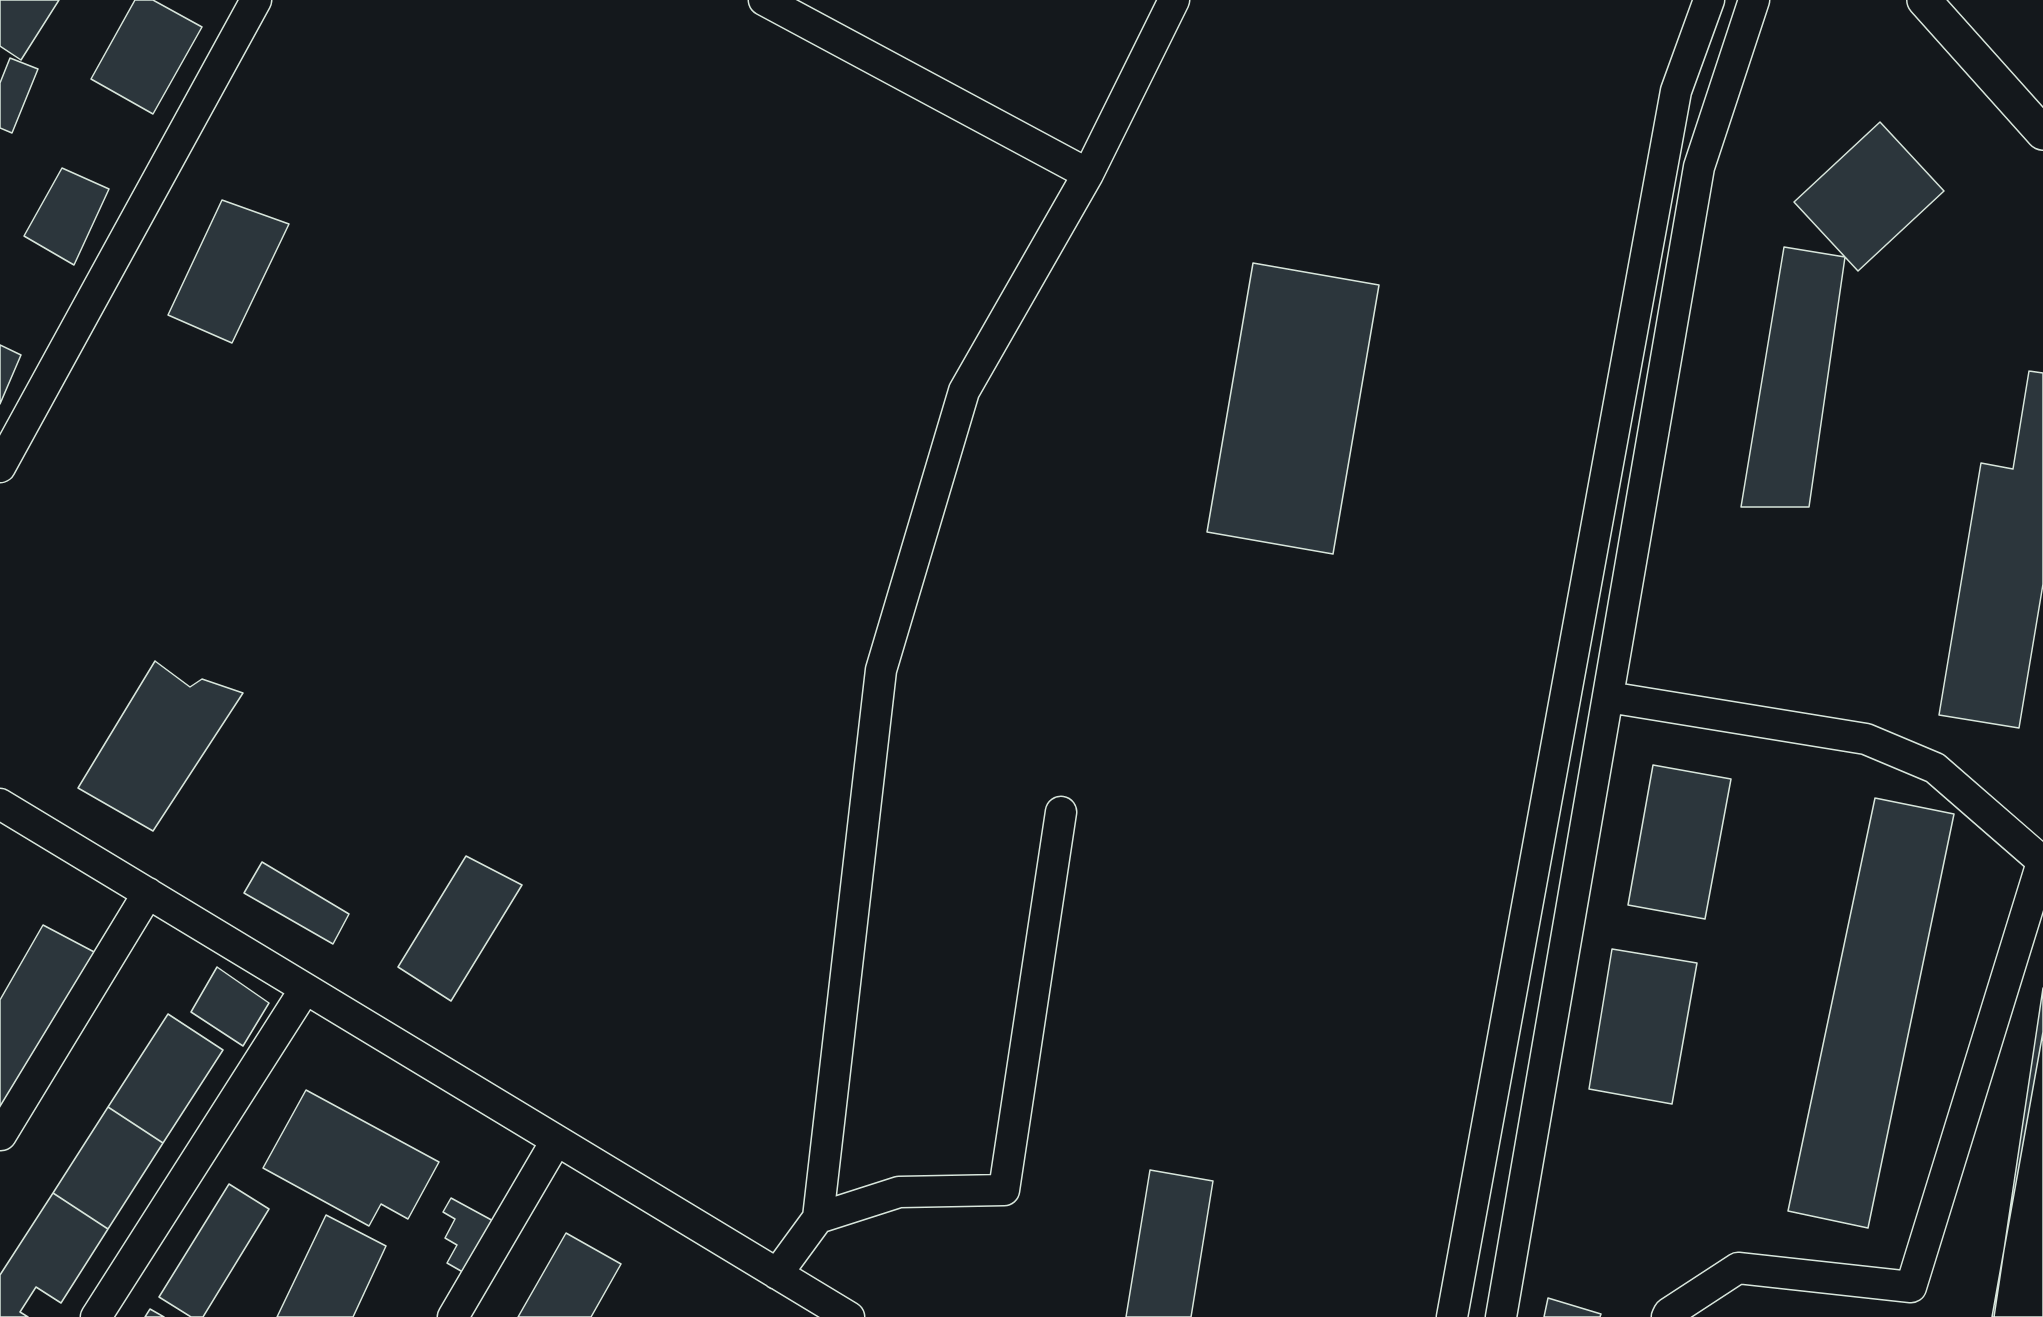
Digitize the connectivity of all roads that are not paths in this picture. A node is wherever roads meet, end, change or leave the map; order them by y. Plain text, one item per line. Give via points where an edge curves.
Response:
1 (256, 0) edge
2 (764, 0) edge
3 (1174, 0) edge
4 (1709, 0) edge
5 (1754, 0) edge
6 (1924, 0) edge
7 (2043, 133) edge
8 (1088, 174) junction
9 (0, 467) edge
10 (1608, 697) junction
11 (0, 804) edge
12 (1061, 812) dead end
13 (2043, 861) edge
14 (148, 894) junction
15 (305, 989) junction
16 (1, 1135) edge
17 (556, 1140) junction
18 (818, 1218) junction
19 (777, 1274) junction
20 (96, 1317) edge
21 (453, 1317) edge
22 (849, 1317) edge
23 (1452, 1317) edge
24 (1501, 1317) edge
25 (1667, 1317) edge

1 - 9 street
2 - 8 street
3 - 8 street
4 - 23 street via 1676,91
5 - 10 street via 1699,167
6 - 7 main road
8 - 18 street via 964,391 881,670
10 - 13 street via 1866,739 1935,768
10 - 24 street
11 - 14 street
12 - 18 street via 1004,1190 899,1192
13 - 25 street via 1911,1287 1738,1268
14 - 15 street
14 - 16 street
15 - 17 street
15 - 20 street
17 - 19 street
17 - 21 street
18 - 19 street
19 - 22 street

